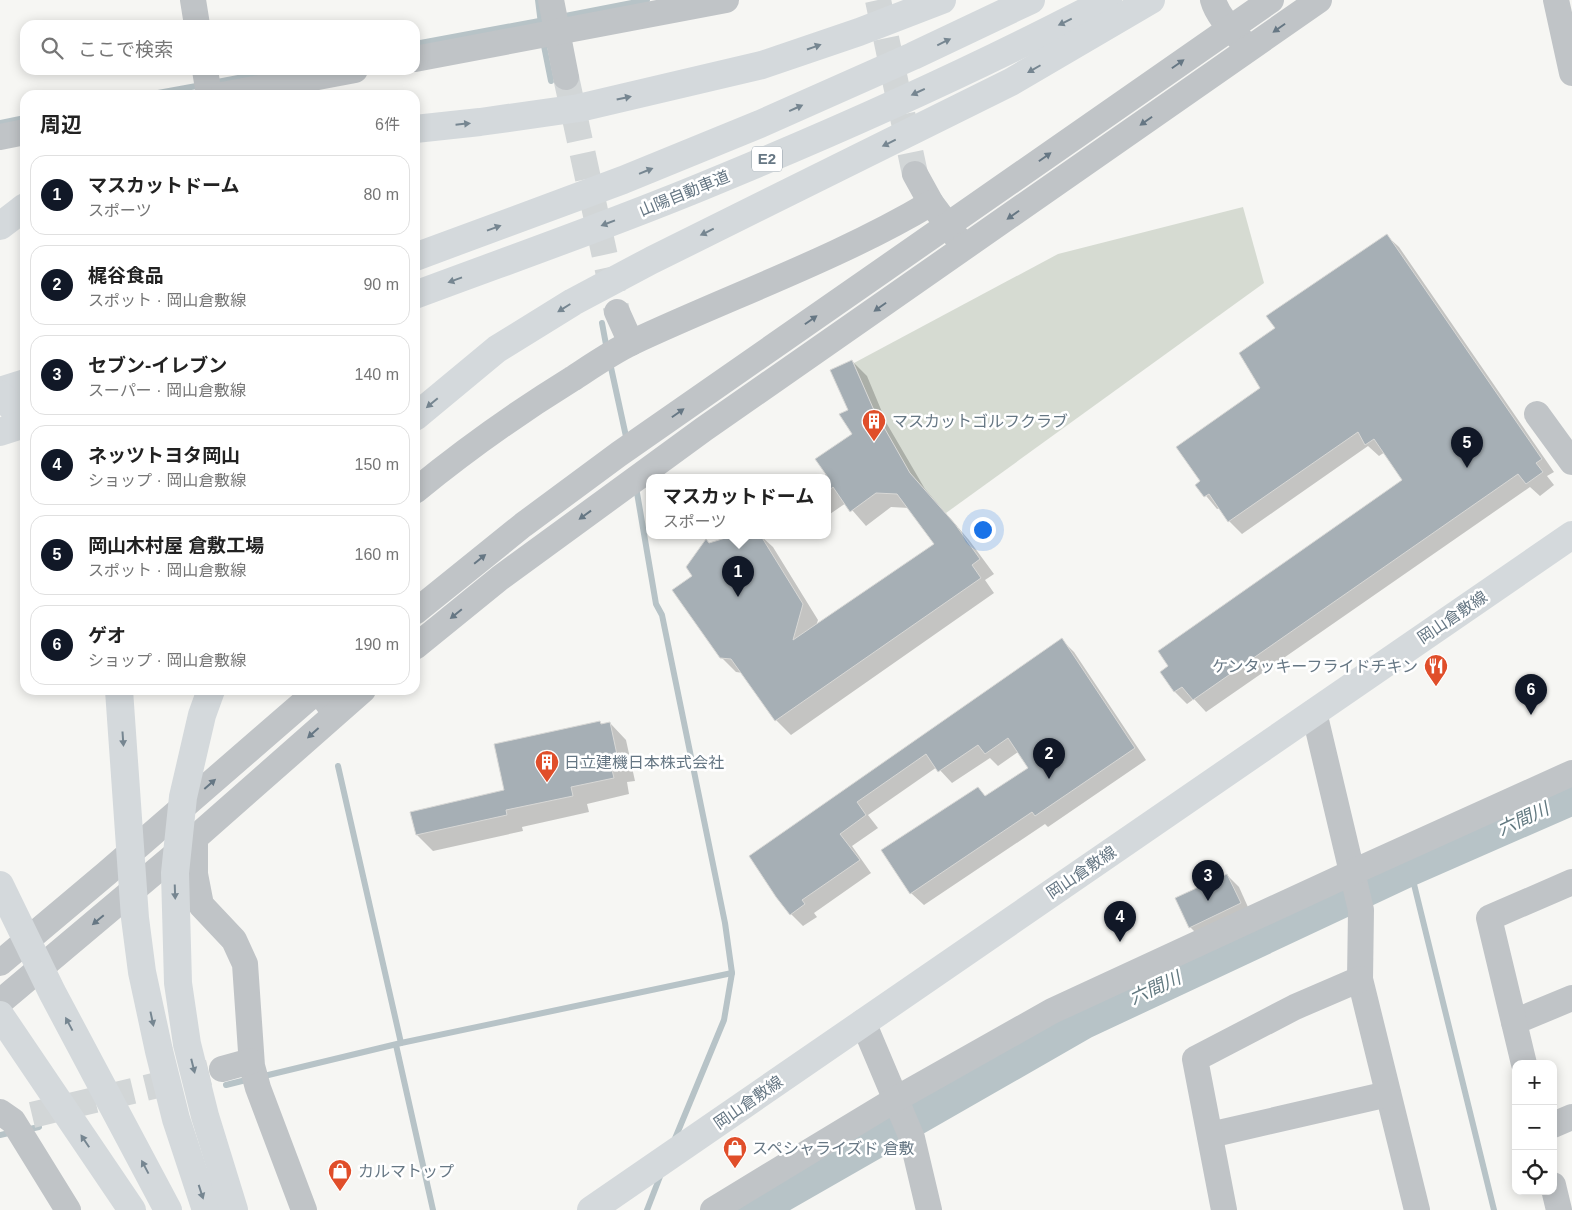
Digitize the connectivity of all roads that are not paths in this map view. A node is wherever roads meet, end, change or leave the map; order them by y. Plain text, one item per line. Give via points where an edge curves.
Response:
1 (193, 0) edge
2 (726, 0) edge
3 (942, 0) edge
4 (1031, 0) edge
5 (1108, 0) edge
6 (1151, 0) edge
7 (1213, 0) edge
8 (1271, 0) edge
9 (1319, 0) edge
10 (1556, 0) edge
11 (196, 20) edge
12 (550, 24) edge
13 (1230, 28) junction
14 (1250, 48) junction
15 (420, 58) edge
16 (1572, 73) edge
17 (316, 75) edge
18 (566, 77) tunnel mouth
19 (215, 88) edge
20 (420, 128) edge
21 (20, 133) edge
22 (0, 137) edge
23 (915, 174) tunnel mouth
24 (931, 202) junction
25 (20, 211) edge
26 (948, 224) junction
27 (0, 226) edge
28 (965, 248) junction
29 (420, 255) edge
30 (420, 293) edge
31 (617, 312) tunnel mouth
32 (617, 352) junction
33 (20, 385) edge
34 (0, 392) edge
35 (420, 413) edge
36 (1538, 414) dead end
37 (20, 417) edge
38 (20, 425) edge
39 (0, 432) edge
40 (1572, 462) edge
41 (420, 487) edge
42 (1572, 535) edge
43 (420, 608) edge
44 (420, 644) edge
45 (119, 695) edge
46 (209, 695) edge
47 (312, 695) edge
48 (322, 695) edge
49 (357, 695) edge
50 (1314, 712) junction
51 (335, 713) junction
52 (1572, 772) edge
53 (195, 838) junction
54 (1354, 875) junction
55 (1572, 882) edge
56 (0, 885) edge
57 (0, 963) edge
58 (1360, 979) junction
59 (1572, 998) edge
60 (0, 1002) edge
61 (5, 1022) edge
62 (864, 1022) junction
63 (1514, 1022) junction
64 (1523, 1060) edge
65 (222, 1069) tunnel mouth
66 (254, 1071) junction
67 (1388, 1094) junction
68 (897, 1103) junction
69 (1572, 1117) edge
70 (15, 1121) edge
71 (1557, 1123) edge
72 (1210, 1135) junction
73 (1555, 1195) edge
74 (68, 1210) edge
75 (132, 1210) edge
76 (168, 1210) edge
77 (206, 1210) edge
78 (234, 1210) edge
79 (304, 1210) edge
80 (591, 1210) edge
81 (713, 1210) edge
82 (928, 1210) edge
83 (1224, 1210) edge
84 (1417, 1210) edge
85 (1559, 1210) edge

1 - 11 street
2 - 12 street
20 -> 3 main road via 579,108 762,65
29 -> 4 main road, E2 via 623,180 760,124
5 -> 30 main road, 山陽自動車道 / E2 via 836,130 576,236
6 -> 35 main road via 1011,82 573,302 497,349
7 - 13 street
8 - 13 street
9 -> 14 street
10 - 16 street
12 - 15 street
12 - 18 street
13 - 14 street
26 -> 13 street
14 -> 28 street
17 - 19 street
21 - 22 street
23 - 24 street
24 - 26 street
24 - 32 street via 827,256
25 - 27 main road
26 - 28 street
43 -> 26 street via 523,525 628,448
28 -> 44 street via 634,480 500,578
31 - 32 street
32 - 41 street via 545,396 454,459
33 - 34 main road
34 - 37 main road
36 - 40 street
38 - 39 main road
42 - 50 main road, 岡山倉敷線
45 -> 77 main road via 135,918 142,972 176,1119
46 -> 78 main road via 184,797 175,873 178,983 187,1044
57 -> 47 street
48 - 51 street
49 - 51 street
50 - 54 street
50 - 62 main road, 岡山倉敷線
51 -> 53 street
52 - 54 street
53 -> 60 street
53 - 66 street via 195,874 201,905 234,940 245,964
54 - 58 street via 1361,910
54 - 68 street via 1052,1011
55 - 63 street via 1489,918
76 -> 56 main road via 52,992
58 - 67 street
58 - 72 street via 1295,1006 1195,1059
59 - 63 street
75 -> 61 main road
62 - 68 street
62 - 80 main road, 岡山倉敷線
63 - 64 street
65 - 66 street
66 - 79 street
67 - 72 street
67 - 84 street
68 - 81 street
68 - 82 street via 912,1138
69 - 71 street
70 - 74 street
72 - 83 street
73 - 85 street

